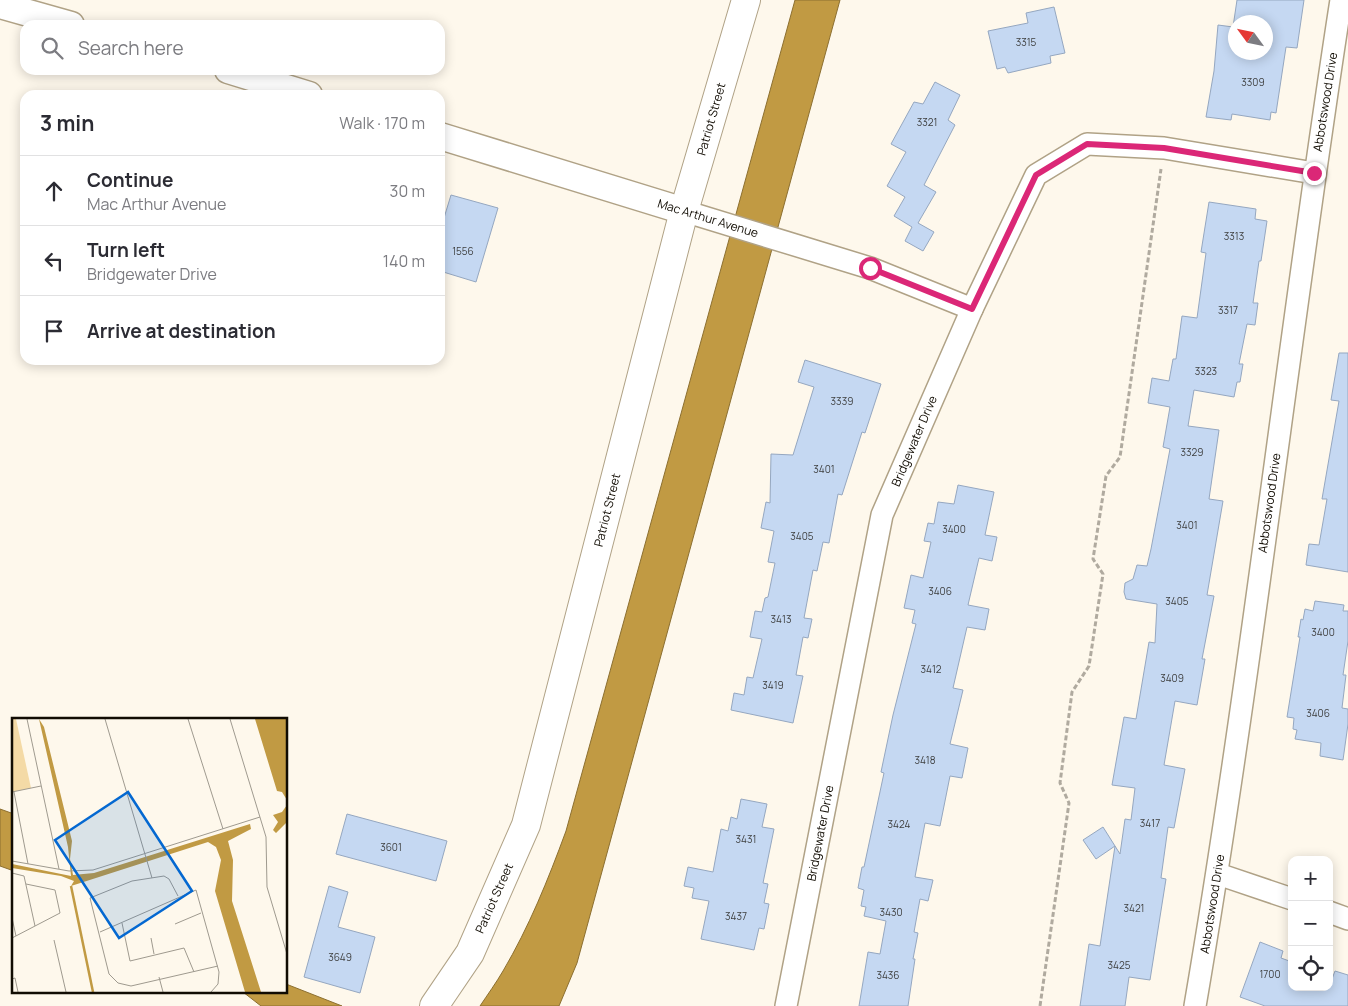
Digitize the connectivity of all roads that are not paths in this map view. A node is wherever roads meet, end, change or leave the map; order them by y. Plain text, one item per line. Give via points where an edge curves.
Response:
1 (746, 0) edge
2 (1341, 0) edge
3 (0, 5) edge
4 (53, 20) edge
5 (244, 75) edge
6 (293, 90) edge
7 (445, 138) edge
8 (1314, 173) junction
9 (684, 211) junction
10 (972, 309) junction
11 (1218, 874) junction
12 (1288, 899) edge
13 (1333, 913) edge
14 (1348, 919) edge
15 (434, 1006) edge
16 (786, 1006) edge
17 (1196, 1006) edge

1 - 9 main road, Patriot Street
2 - 8 street, Abbotswood Drive
3 - 4 street
5 - 6 street
7 - 9 street, Mac Arthur Avenue
8 - 10 street, Bridgewater Drive via 1164,148 1087,144 1036,175
8 - 11 street, Abbotswood Drive
9 - 10 street, Mac Arthur Avenue via 870,268
9 - 15 main road, Patriot Street via 526,825 470,953
10 - 16 street, Bridgewater Drive via 882,515
11 - 12 street
11 - 17 street, Abbotswood Drive
13 - 14 street

